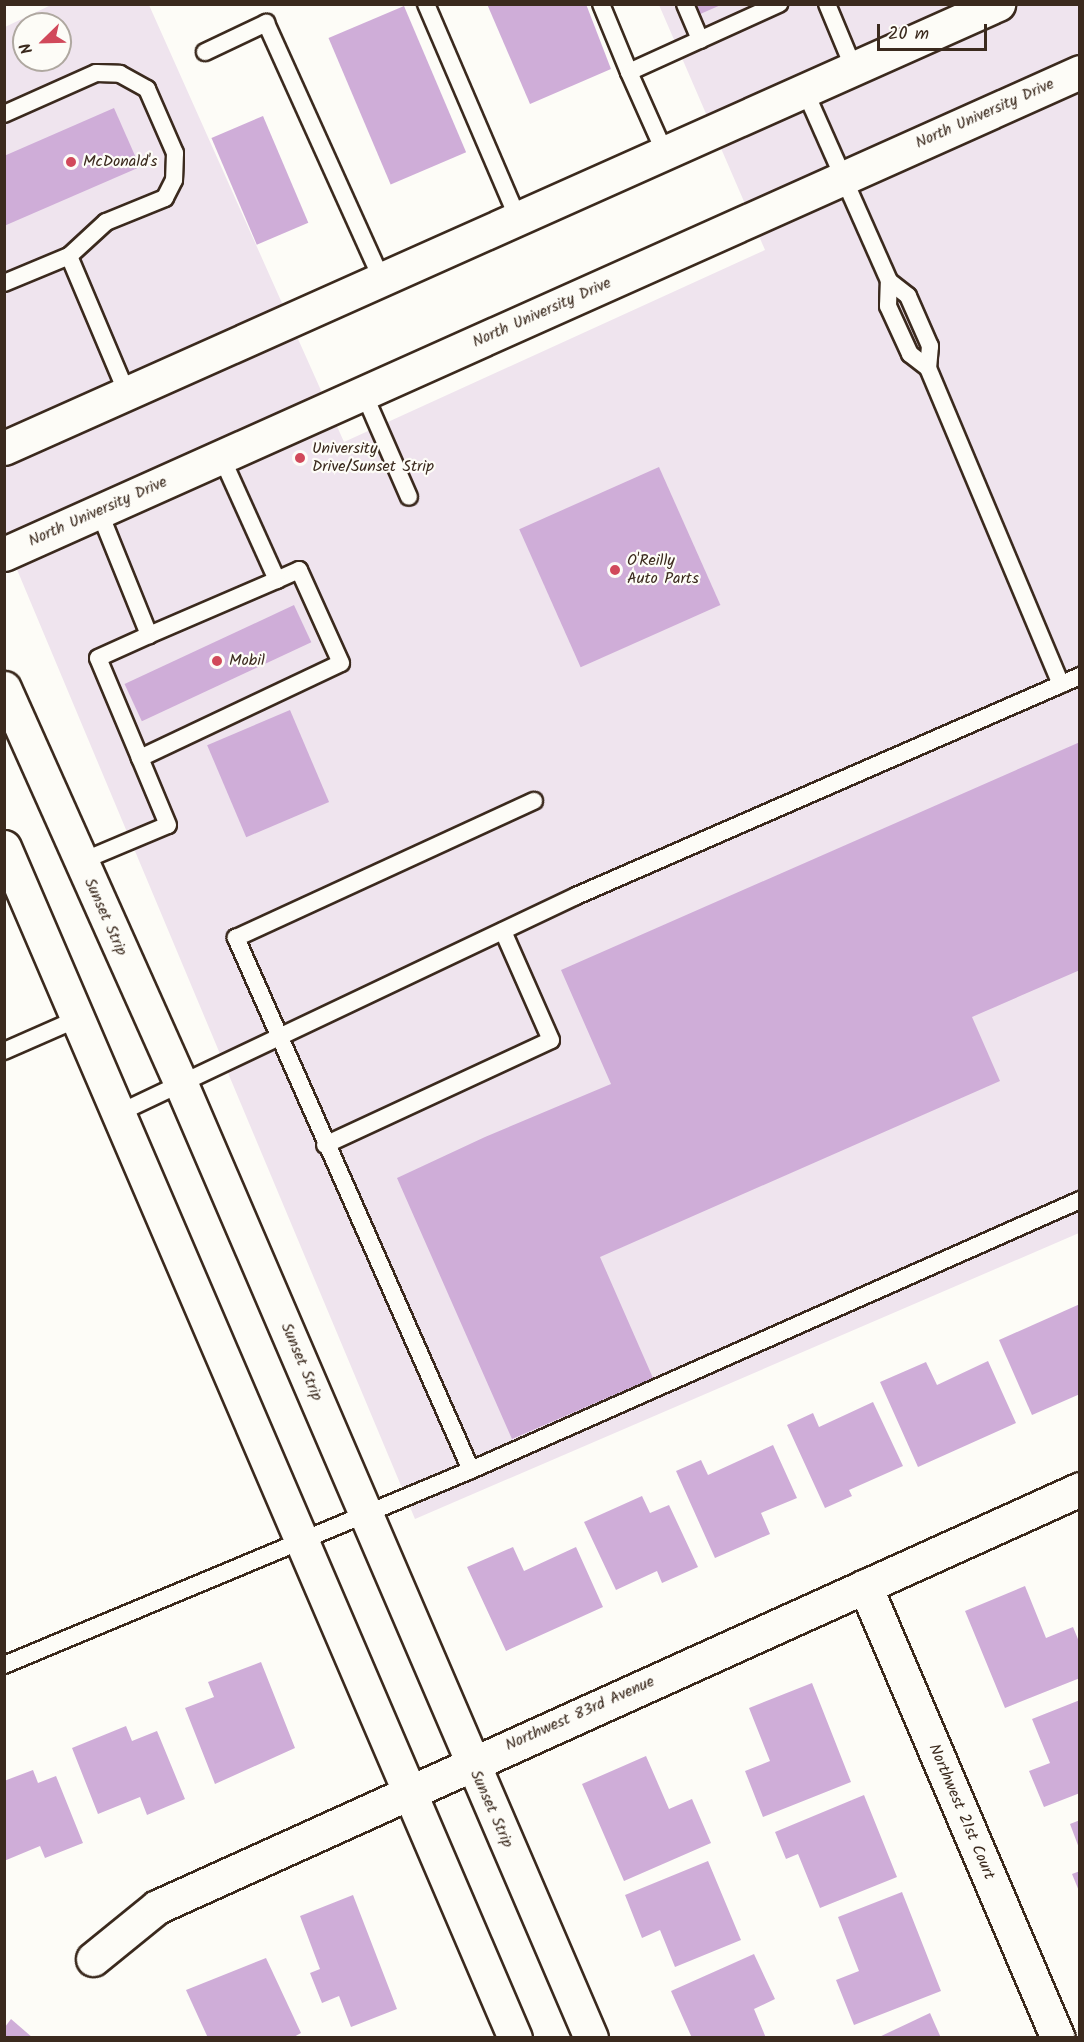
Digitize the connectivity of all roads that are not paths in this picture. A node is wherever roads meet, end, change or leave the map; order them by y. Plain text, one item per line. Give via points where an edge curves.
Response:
1 (426, 4) edge
2 (601, 4) edge
3 (685, 4) edge
4 (779, 4) edge
5 (827, 4) edge
6 (998, 4) edge
7 (700, 40) junction
8 (205, 52) dead end
9 (854, 69) junction
10 (629, 72) junction
11 (1080, 72) edge
12 (805, 91) junction
13 (4, 114) edge
14 (665, 153) junction
15 (842, 179) junction
16 (518, 219) junction
17 (69, 256) junction
18 (382, 280) junction
19 (4, 283) edge
20 (128, 393) junction
21 (364, 394) junction
22 (4, 448) edge
23 (222, 456) junction
24 (409, 498) dead end
25 (99, 512) junction
26 (4, 554) edge
27 (277, 580) junction
28 (148, 635) junction
29 (1080, 676) edge
30 (1061, 684) junction
31 (4, 688) edge
32 (140, 758) junction
33 (534, 801) dead end
34 (4, 847) edge
35 (80, 862) junction
36 (15, 899) edge
37 (503, 931) junction
38 (79, 1018) junction
39 (277, 1038) junction
40 (4, 1051) edge
41 (180, 1084) junction
42 (119, 1113) junction
43 (325, 1145) junction
44 (1080, 1200) edge
45 (471, 1470) junction
46 (1080, 1489) edge
47 (366, 1511) junction
48 (302, 1538) junction
49 (864, 1586) junction
50 (4, 1665) edge
51 (471, 1763) junction
52 (407, 1793) junction
53 (93, 1959) dead end
54 (515, 2037) edge
55 (591, 2037) edge
56 (1058, 2037) edge

1 - 16 lane
2 - 10 lane
3 - 7 lane
4 - 7 lane
5 - 9 lane
6 - 9 street
7 - 10 lane
8 - 18 lane via 266,23
9 - 12 street
10 - 14 lane
11 - 15 street, North University Drive
12 - 14 street
12 - 15 lane
13 - 17 lane via 96,73 120,74 147,89 175,153 174,180 165,198 106,222
14 - 16 street
15 - 21 street, North University Drive
15 - 30 lane via 889,280 908,296 930,346 928,368
16 - 18 street
17 - 19 lane
17 - 20 lane
18 - 20 street
20 - 22 street
21 - 23 street, North University Drive
21 - 24 lane
23 - 25 street, North University Drive
23 - 27 lane
25 - 26 street, North University Drive
25 - 28 lane
27 - 28 lane
27 - 32 lane via 299,570 341,663
28 - 32 lane via 98,658
29 - 30 lane
30 - 37 lane
31 - 35 street, Sunset Strip
32 - 35 lane via 168,825
33 - 39 lane via 236,938
34 - 36 street
35 - 41 street, Sunset Strip
36 - 38 street
37 - 39 lane
37 - 43 lane via 551,1040
38 - 40 lane
38 - 42 street
39 - 41 lane
39 - 43 lane
41 - 42 lane
41 - 47 street, Sunset Strip
42 - 48 street
43 - 45 lane
44 - 45 lane
45 - 47 lane
46 - 49 street, Northwest 83rd Avenue
47 - 48 lane
47 - 51 street, Sunset Strip
48 - 50 lane
48 - 52 street
49 - 51 street, Northwest 83rd Avenue
49 - 56 street, Northwest 21st Court
51 - 52 street, Northwest 83rd Avenue
51 - 55 street, Sunset Strip
52 - 53 street, Northwest 83rd Avenue via 157,1907
52 - 54 street

